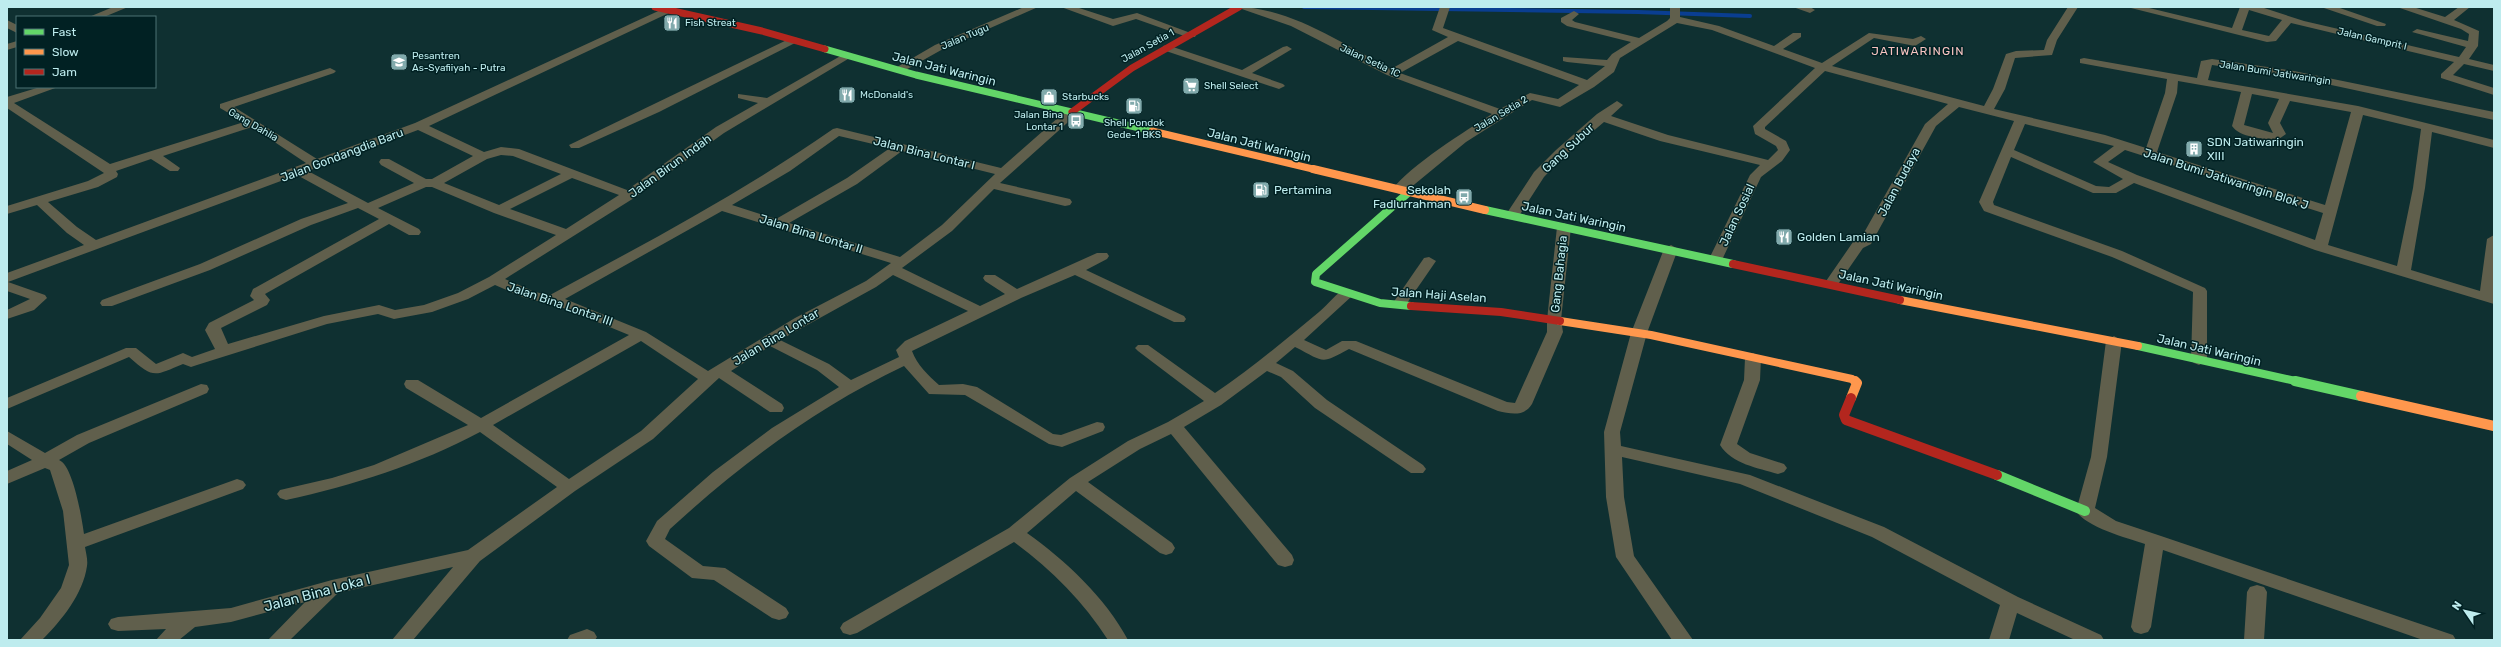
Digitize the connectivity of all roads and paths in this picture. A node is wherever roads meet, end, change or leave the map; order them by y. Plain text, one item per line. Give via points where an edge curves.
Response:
1 (123, 7) edge
2 (1033, 7) edge
3 (1066, 7) edge
4 (1240, 7) edge
5 (1798, 7) edge
6 (2073, 7) edge
7 (2132, 7) edge
8 (2245, 7) edge
9 (2250, 7) edge
10 (2326, 7) edge
11 (2364, 7) edge
12 (2405, 7) edge
13 (2465, 7) edge
14 (659, 8) edge
15 (1443, 10) edge
16 (1810, 10) dead end
17 (1675, 12) edge
18 (1574, 14) dead end
19 (2350, 15) junction
20 (97, 16) edge
21 (2288, 20) junction
22 (2447, 21) junction
23 (7, 23) edge
24 (2381, 24) dead end
25 (2316, 26) junction
26 (16, 29) edge
27 (2236, 32) junction
28 (2417, 32) dead end
29 (1191, 35) junction
30 (1797, 35) dead end
31 (1458, 37) junction
32 (1921, 39) dead end
33 (793, 40) junction
34 (1639, 40) junction
35 (2473, 46) junction
36 (1167, 48) junction
37 (1287, 49) dead end
38 (1776, 49) junction
39 (848, 56) junction
40 (1567, 59) dead end
41 (2463, 60) junction
42 (2084, 61) dead end
43 (1612, 64) junction
44 (1823, 67) junction
45 (2494, 68) edge
46 (898, 70) junction
47 (330, 71) dead end
48 (1391, 73) junction
49 (1243, 74) junction
50 (2173, 78) junction
51 (2202, 82) junction
52 (1590, 85) junction
53 (1279, 86) dead end
54 (49, 88) edge
55 (2247, 90) junction
56 (2494, 92) edge
57 (742, 96) dead end
58 (2286, 96) junction
59 (7, 102) edge
60 (768, 102) junction
61 (1957, 102) junction
62 (1617, 105) dead end
63 (2358, 110) junction
64 (1988, 111) junction
65 (1072, 112) junction
66 (1501, 113) junction
67 (2494, 116) edge
68 (1601, 117) junction
69 (2021, 119) junction
70 (254, 123) junction
71 (419, 126) junction
72 (2427, 127) junction
73 (2494, 144) edge
74 (575, 145) dead end
75 (2124, 145) junction
76 (900, 147) junction
77 (2007, 151) junction
78 (153, 155) junction
79 (2150, 155) junction
80 (483, 156) junction
81 (385, 162) dead end
82 (316, 164) junction
83 (1770, 164) junction
84 (174, 168) dead end
85 (108, 169) junction
86 (298, 171) junction
87 (1004, 172) junction
88 (570, 174) junction
89 (2132, 178) junction
90 (429, 183) junction
91 (992, 185) junction
92 (1404, 191) junction
93 (622, 192) dead end
94 (40, 201) junction
95 (1065, 202) dead end
96 (362, 206) junction
97 (720, 206) junction
98 (7, 210) edge
99 (499, 210) junction
100 (2329, 211) junction
101 (1512, 216) junction
102 (389, 219) junction
103 (514, 220) dead end
104 (777, 224) junction
105 (1564, 227) junction
106 (414, 232) dead end
107 (560, 235) junction
108 (2494, 238) edge
109 (95, 246) junction
110 (2320, 247) junction
111 (1671, 250) junction
112 (1102, 256) dead end
113 (1716, 259) junction
114 (1429, 261) dead end
115 (897, 265) junction
116 (1075, 270) junction
117 (2403, 272) junction
118 (7, 278) edge
119 (990, 278) dead end
120 (494, 280) junction
121 (1831, 284) junction
122 (7, 286) edge
123 (1347, 293) junction
124 (1016, 294) junction
125 (2490, 299) edge
126 (552, 300) junction
127 (107, 303) dead end
128 (1399, 305) junction
129 (981, 312) junction
130 (7, 315) edge
131 (1179, 319) dead end
132 (1554, 320) junction
133 (1639, 333) junction
134 (642, 335) junction
135 (770, 340) junction
136 (1293, 340) junction
137 (2114, 341) junction
138 (1143, 348) dead end
139 (230, 349) junction
140 (1753, 358) junction
141 (907, 359) junction
142 (2199, 360) junction
143 (1265, 364) junction
144 (714, 375) junction
145 (412, 384) dead end
146 (849, 387) junction
147 (201, 389) dead end
148 (1215, 401) junction
149 (7, 404) edge
150 (776, 408) dead end
151 (481, 425) junction
152 (1174, 426) junction
153 (2494, 426) edge
154 (1097, 427) dead end
155 (7, 436) edge
156 (1614, 450) junction
157 (45, 461) junction
158 (1778, 468) dead end
159 (1417, 469) dead end
160 (7, 478) edge
161 (1076, 482) junction
162 (237, 485) dead end
163 (569, 487) junction
164 (286, 494) dead end
165 (2085, 511) junction
166 (1015, 533) junction
167 (2155, 541) junction
168 (75, 544) junction
169 (1166, 548) dead end
170 (473, 556) junction
171 (1285, 560) dead end
172 (332, 587) junction
173 (2257, 592) dead end
174 (2011, 602) junction
175 (779, 613) dead end
176 (190, 620) junction
177 (118, 624) dead end
178 (2141, 627) dead end
179 (850, 628) dead end
180 (30, 640) edge
181 (166, 640) edge
182 (278, 640) edge
183 (402, 640) edge
184 (1118, 640) edge
185 (1683, 640) edge
186 (1999, 640) edge
187 (2094, 640) edge
188 (2254, 640) edge
189 (2446, 640) edge

1 - 20 street
2 - 46 street, Jalan Tugu via 939,47
3 - 29 street via 1113,23 1137,16
4 - 29 main road, Jalan Setia 1
4 - 48 street, Jalan Setia 1C via 1295,24
5 - 16 street
6 - 64 street via 2065,16 2048,53 2010,56 1999,89
7 - 27 street
8 - 27 street
9 - 21 street, Jalan Gamprit I
10 - 19 street
11 - 19 street
12 - 22 street
13 - 22 street
14 - 33 main road, Jalan Jati Waringin
14 - 71 street, Jalan Gondangdia Baru
15 - 31 street via 1437,30
17 - 34 street, Jalan Setia 2
17 - 38 street
18 - 34 street via 1566,20 1571,24
19 - 24 street
19 - 25 street
21 - 25 street, Jalan Gamprit I
21 - 27 street via 2272,39
22 - 35 street via 2475,33
23 - 26 street
25 - 41 street, Jalan Gamprit I
28 - 35 street
29 - 36 main road, Jalan Setia 1
30 - 38 street
31 - 48 street
31 - 52 street
32 - 44 street via 1915,43 1873,35
33 - 39 main road, Jalan Jati Waringin
33 - 74 street via 655,109
34 - 43 street, Jalan Setia 2 via 1616,56
35 - 41 street
36 - 49 street
36 - 65 main road, Jalan Setia 1 via 1108,82
37 - 49 street
38 - 44 street
39 - 46 main road, Jalan Jati Waringin
39 - 60 street, Jalan Birun Indah
40 - 43 street via 1592,64
41 - 45 street, Jalan Gamprit I
41 - 56 street via 2445,76
42 - 50 street
43 - 52 street, Jalan Setia 2 via 1610,70
44 - 61 street
44 - 83 street, Jalan Sosial via 1759,126 1759,131 1782,144 1784,150
46 - 65 main road, Jalan Jati Waringin
47 - 70 street, Gang Dahlia via 224,106
48 - 66 street, Jalan Setia 1C
49 - 53 street
50 - 51 street
50 - 79 street via 2171,93
51 - 55 street, Jalan Bumi Jatiwaringin
51 - 67 street, Jalan Bumi Jatiwaringin via 2205,63 2212,62 2294,74
52 - 66 street, Jalan Setia 2 via 1560,103 1530,96
54 - 59 street
55 - 58 street, Jalan Bumi Jatiwaringin
55 - 58 street via 2238,126 2243,130 2276,137 2280,134 2275,128 2276,119
57 - 60 street
58 - 63 street, Jalan Bumi Jatiwaringin
59 - 85 street
60 - 107 street, Jalan Birun Indah via 720,130 629,195
61 - 64 street
61 - 121 street, Jalan Budaya via 1931,124 1866,241 1858,245
62 - 68 street, Gang Subur
63 - 72 street, Jalan Bumi Jatiwaringin
63 - 100 street
64 - 69 street
65 - 87 street, Jalan Bina Lontar
65 - 92 main road, Jalan Jati Waringin
66 - 92 street, Jalan Setia 2 via 1430,161
68 - 83 street via 1664,138
68 - 101 street, Gang Subur via 1539,174
69 - 75 street
69 - 77 street
70 - 78 street
70 - 82 street, Gang Dahlia
71 - 80 street
71 - 82 street, Jalan Gondangdia Baru
72 - 73 street, Jalan Bumi Jatiwaringin
72 - 117 street via 2419,188
75 - 79 street, Jalan Bumi Jatiwaringin Blok J
75 - 89 street via 2099,162
76 - 87 street, Jalan Bina Lontar I
76 - 97 street, Jalan Bina Lontar I via 837,132 786,168
76 - 104 street via 852,181
77 - 89 street via 2086,187 2102,191 2109,191
77 - 142 street via 1986,202 1988,208 2117,254 2196,288 2200,291
78 - 84 street
78 - 85 street
79 - 100 street, Jalan Bumi Jatiwaringin Blok J
80 - 88 street via 501,151 515,152
80 - 90 street
81 - 90 street
82 - 86 street, Jalan Gondangdia Baru
83 - 113 street, Jalan Sosial via 1756,175
85 - 94 street via 112,174 105,180
86 - 96 street
86 - 109 street, Jalan Gondangdia Baru
87 - 91 street, Jalan Bina Lontar
88 - 93 street
88 - 99 street
89 - 110 street
90 - 96 street
90 - 99 street
91 - 95 street
91 - 115 street, Jalan Bina Lontar via 948,228
92 - 101 main road, Jalan Jati Waringin
92 - 123 main road, Jalan Haji Aselan via 1316,274 1315,282
94 - 98 street
94 - 109 street via 72,230
96 - 102 street
96 - 127 street via 306,222 205,267
97 - 104 street, Jalan Bina Lontar II
97 - 126 street
99 - 107 street
100 - 110 street
101 - 105 main road, Jalan Jati Waringin
102 - 106 street
102 - 139 street via 258,292 257,296 263,300 262,302 214,326 213,330 223,349
103 - 107 street
104 - 115 street, Jalan Bina Lontar II
105 - 111 main road, Jalan Jati Waringin
105 - 132 street, Gang Bahagia
107 - 120 street, Jalan Birun Indah
108 - 125 street
109 - 118 street, Jalan Gondangdia Baru
110 - 117 street
111 - 113 main road, Jalan Jati Waringin
111 - 133 street
112 - 116 street
113 - 121 main road, Jalan Jati Waringin
114 - 128 street
115 - 129 street, Jalan Bina Lontar II
115 - 135 street, Jalan Bina Lontar via 871,284 800,321
116 - 124 street
116 - 131 street
117 - 125 street
119 - 124 street
120 - 126 street, Jalan Bina Lontar III via 530,295
120 - 139 street, Jalan Birun Indah via 463,296 427,309 394,315 379,309 324,320
121 - 137 main road, Jalan Jati Waringin via 1905,301
122 - 130 street via 40,298 29,307
123 - 128 main road, Jalan Haji Aselan
123 - 136 street via 1334,307
124 - 129 street
126 - 134 street, Jalan Bina Lontar III
128 - 132 main road, Jalan Haji Aselan via 1458,308
129 - 141 street via 910,344 904,350
132 - 133 main road, Jalan Haji Aselan
132 - 136 street, Gang Bahagia via 1555,332 1524,404 1518,409 1504,407 1433,380 1351,344 1344,345 1325,356
133 - 140 main road, Jalan Haji Aselan
133 - 156 street via 1612,432
134 - 144 street, Jalan Bina Lontar III
134 - 151 street
135 - 144 street, Jalan Bina Lontar
135 - 146 street via 823,367
136 - 143 street
137 - 142 main road, Jalan Jati Waringin
137 - 165 street via 2099,457
138 - 148 street
139 - 149 street, Jalan Birun Indah via 191,362 183,358 157,369 152,369 131,351
140 - 158 street via 1752,380 1728,445 1732,451 1740,455
140 - 165 main road, Jalan Haji Aselan via 1853,380 1857,383 1844,415 1846,420 2025,485
141 - 146 street
141 - 154 street via 935,390 971,391 1049,439 1062,441
142 - 153 main road, Jalan Jati Waringin
143 - 148 street
143 - 159 street via 1287,374 1321,404
144 - 150 street, Jalan Bina Lontar III
144 - 163 street, Jalan Bina Lontar via 647,435
145 - 151 street
146 - 175 street via 755,448 678,511 663,525 654,540 699,573 718,573
147 - 157 street via 83,439
148 - 152 street
151 - 163 street
151 - 164 street via 363,475 312,490
152 - 161 street via 1134,445
152 - 171 street
155 - 157 street
156 - 174 street via 1722,473 1778,492 1878,532
156 - 185 street via 1615,497 1625,557
157 - 160 street
157 - 168 street via 58,466 63,479 72,511
161 - 166 street
161 - 169 street
162 - 168 street
163 - 170 street, Jalan Bina Lontar
165 - 167 street via 2110,525
166 - 179 street
166 - 184 street via 1045,554 1101,612
167 - 178 street
167 - 189 street
168 - 180 street via 78,565 70,590 47,623
170 - 172 street, Jalan Bina Loka I
170 - 183 street
172 - 176 street, Jalan Bina Loka I via 231,614
172 - 182 street
173 - 188 street
174 - 186 street
174 - 187 street
176 - 177 street, Jalan Bina Loka I
176 - 181 street

